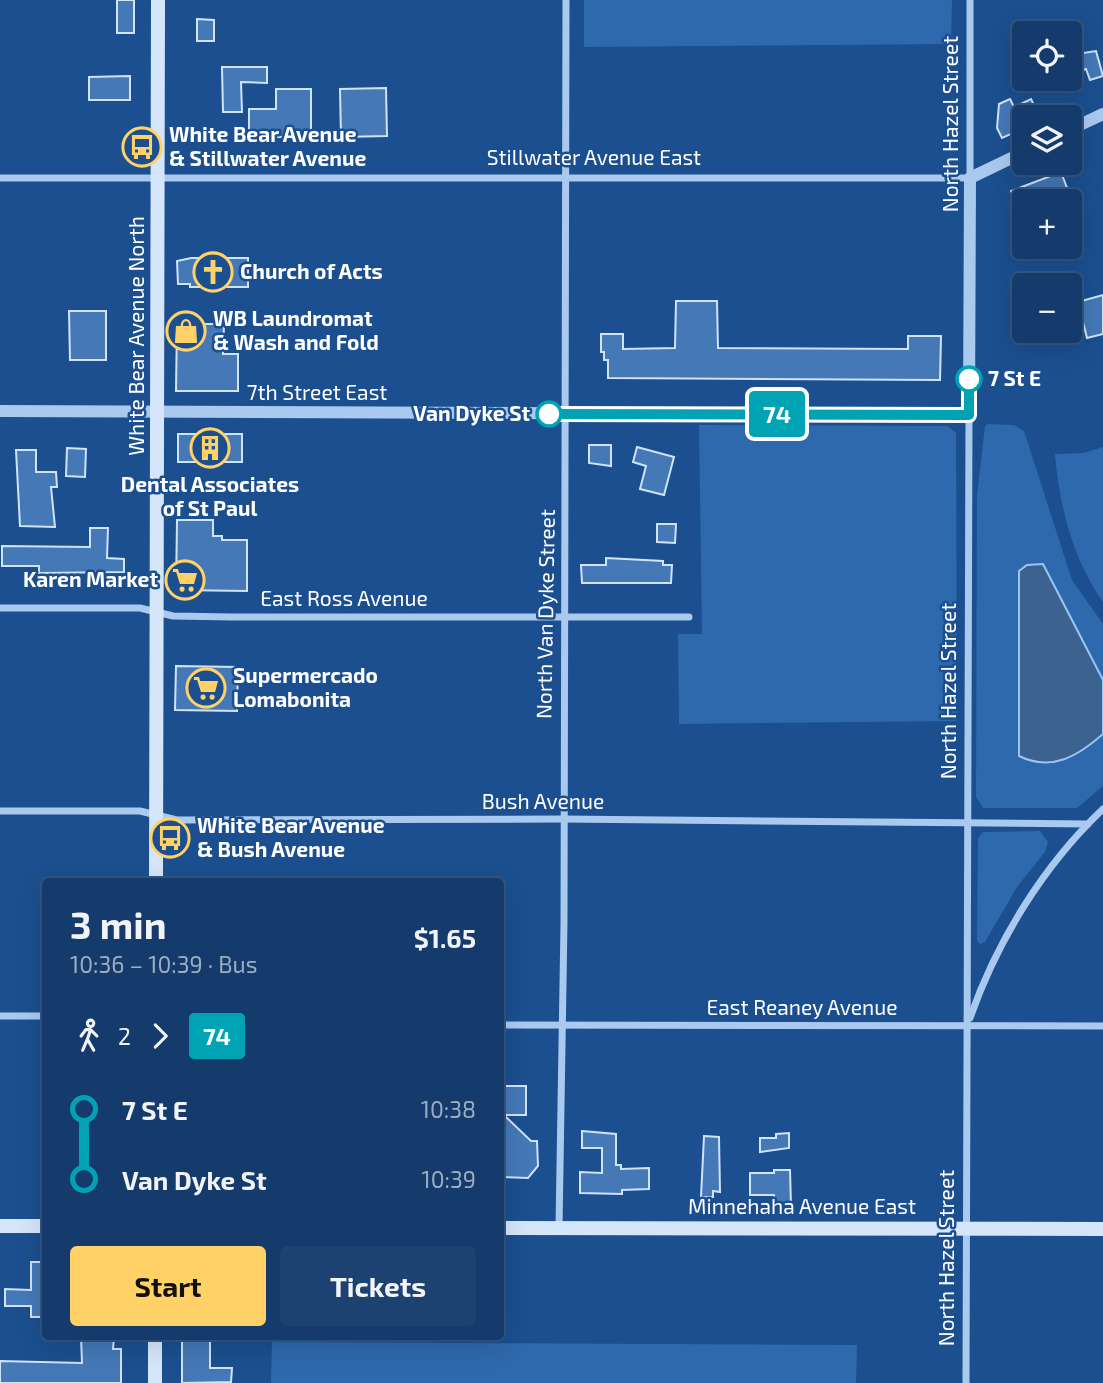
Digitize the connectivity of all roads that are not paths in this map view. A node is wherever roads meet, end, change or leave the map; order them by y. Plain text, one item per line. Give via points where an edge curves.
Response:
1 (158, 0) edge
2 (566, 0) edge
3 (970, 0) edge
4 (1103, 114) edge
5 (1082, 124) edge
6 (1012, 158) edge
7 (158, 177) junction
8 (566, 177) junction
9 (0, 178) edge
10 (970, 178) junction
11 (0, 411) edge
12 (156, 411) junction
13 (565, 414) junction
14 (969, 415) junction
15 (0, 608) edge
16 (157, 612) junction
17 (565, 615) junction
18 (689, 617) dead end
19 (1103, 809) edge
20 (0, 811) edge
21 (155, 816) junction
22 (563, 819) junction
23 (968, 823) junction
24 (1088, 824) junction
25 (156, 878) edge
26 (0, 1016) edge
27 (42, 1016) edge
28 (504, 1025) edge
29 (561, 1025) junction
30 (967, 1026) junction
31 (1103, 1026) edge
32 (0, 1226) edge
33 (42, 1226) edge
34 (504, 1228) edge
35 (559, 1228) junction
36 (965, 1229) junction
37 (1103, 1229) edge
38 (155, 1340) edge
39 (155, 1383) edge
40 (967, 1383) edge

1 - 7 main road, White Bear Avenue North
2 - 8 street, North Van Dyke Street
3 - 10 street, North Hazel Street
4 - 5 street
6 - 10 street, Stillwater Avenue East
7 - 8 street, Stillwater Avenue East
7 - 9 street, Stillwater Avenue East
7 - 12 main road, White Bear Avenue North
8 - 10 street, Stillwater Avenue East
8 - 13 street, North Van Dyke Street
10 - 14 street, North Hazel Street
11 - 12 street, 7th Street East
12 - 13 street, 7th Street East
12 - 16 main road, White Bear Avenue North
13 - 14 street, 7th Street East
13 - 17 street, North Van Dyke Street
14 - 23 street, North Hazel Street
15 - 16 street, East Ross Avenue via 140,608
16 - 17 street, East Ross Avenue via 232,617
16 - 21 main road, White Bear Avenue North
17 - 18 street, East Ross Avenue
17 - 22 street, North Van Dyke Street
19 - 24 street
20 - 21 street, Bush Avenue via 140,811
21 - 22 street, Bush Avenue via 177,821
21 - 25 main road, White Bear Avenue North
22 - 23 street, Bush Avenue
22 - 29 street, North Van Dyke Street
23 - 24 street, Bush Avenue
23 - 30 street, North Hazel Street
24 - 30 street via 1044,877 998,949
26 - 27 street
28 - 29 street, East Reaney Avenue
29 - 30 street, East Reaney Avenue
29 - 35 street, North Van Dyke Street
30 - 31 street, East Reaney Avenue
30 - 36 street, North Hazel Street
32 - 33 main road
34 - 35 main road, Minnehaha Avenue East
35 - 36 main road, Minnehaha Avenue East
36 - 37 main road, Minnehaha Avenue East
36 - 40 street, North Hazel Street
38 - 39 main road

